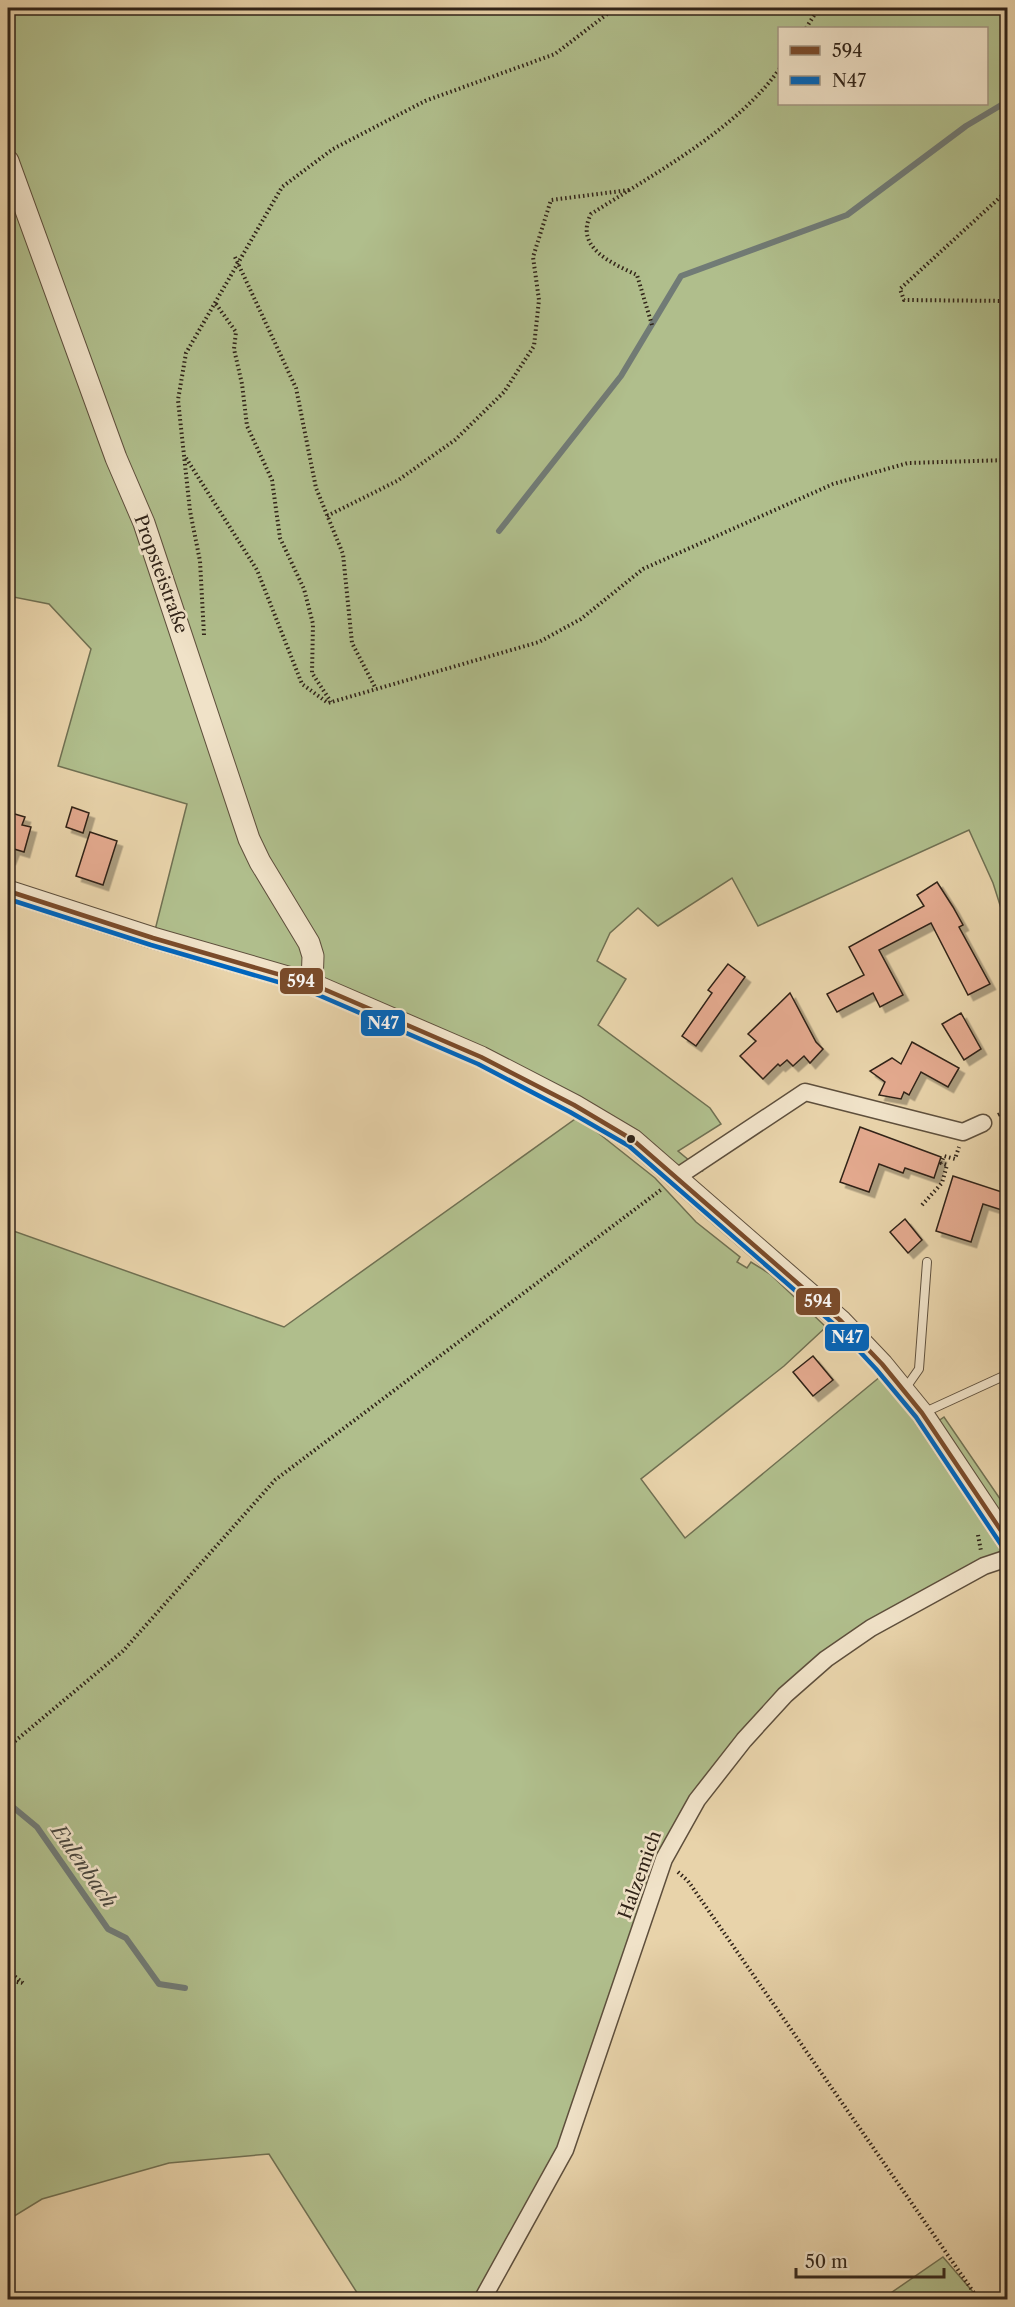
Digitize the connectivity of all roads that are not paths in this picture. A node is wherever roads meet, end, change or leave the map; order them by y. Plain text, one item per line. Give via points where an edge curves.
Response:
1 (8, 161) edge
2 (8, 891) edge
3 (312, 984) junction
4 (983, 1123) dead end
5 (677, 1177) junction
6 (927, 1262) dead end
7 (1008, 1374) edge
8 (904, 1389) junction
9 (922, 1413) junction
10 (1008, 1542) edge
11 (1008, 1558) edge
12 (482, 2300) edge

1 - 3 street, Propsteistraße via 116,458 144,523 249,839 309,943 313,956
2 - 3 street
3 - 5 street via 481,1057 574,1105 633,1140
4 - 5 street via 963,1132 805,1092
5 - 8 street via 841,1321
6 - 8 lane via 919,1369
7 - 9 lane
8 - 9 street
9 - 10 street
11 - 12 street, Halzemich via 984,1566 872,1628 826,1659 785,1695 718,1770 679,1828 664,1859 565,2150

